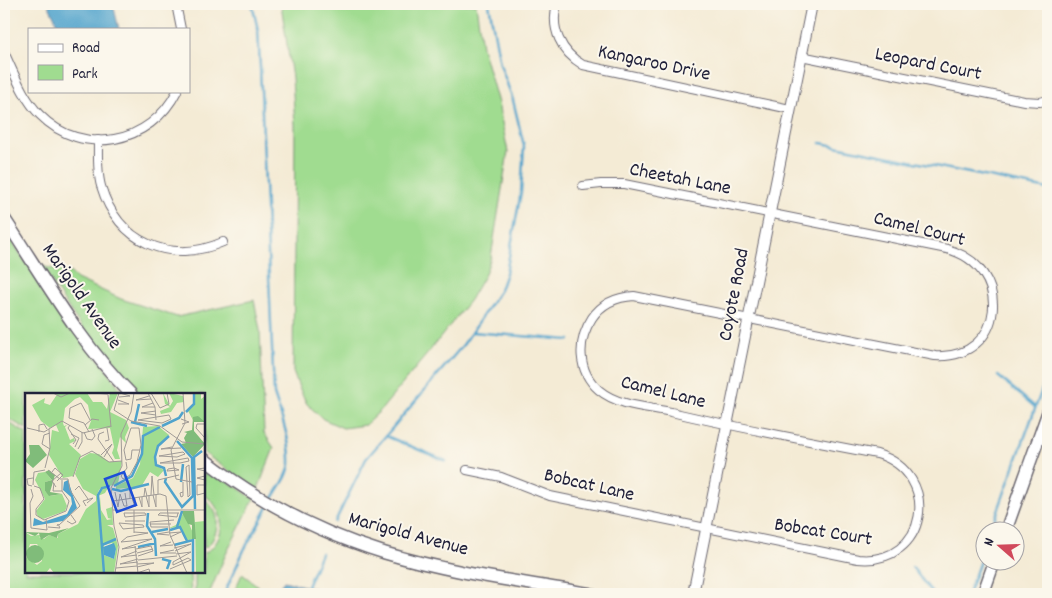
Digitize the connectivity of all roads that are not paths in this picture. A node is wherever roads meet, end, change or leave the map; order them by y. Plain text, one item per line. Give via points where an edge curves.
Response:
1 (176, 4) edge
2 (557, 4) edge
3 (812, 4) edge
4 (182, 28) edge
5 (4, 52) edge
6 (801, 56) junction
7 (176, 92) edge
8 (1048, 100) edge
9 (790, 109) junction
10 (98, 140) junction
11 (583, 186) dead end
12 (769, 214) junction
13 (4, 218) edge
14 (223, 242) dead end
15 (748, 318) junction
16 (130, 393) edge
17 (1048, 412) edge
18 (727, 425) junction
19 (205, 460) edge
20 (467, 470) dead end
21 (1010, 520) edge
22 (706, 528) junction
23 (991, 570) edge
24 (591, 594) edge
25 (693, 594) edge
26 (983, 594) edge

1 - 4 street
2 - 9 street, Kangaroo Drive via 554,21 558,37 565,50 583,65
3 - 6 street, Coyote Road
5 - 10 street via 27,97 41,116 68,134
6 - 8 street, Leopard Court via 1024,101
6 - 9 street, Coyote Road
7 - 10 street via 167,108 146,128 122,138
9 - 12 street, Coyote Road
10 - 14 street via 98,164 106,201 126,230 138,240 178,251 207,249
11 - 12 street, Cheetah Lane via 624,184
12 - 15 street, Coyote Road
12 - 15 street, Camel Court via 961,254 987,278 994,300 992,317 986,333 974,345 960,353 943,356
13 - 16 main road, Marigold Avenue via 77,327
15 - 18 street, Coyote Road
15 - 18 street, Camel Lane via 641,296 627,296 597,311 583,336 581,357 585,373 609,397
17 - 21 main road
18 - 22 street, Coyote Road
18 - 22 street, Bobcat Court via 885,456 910,477 918,492 919,517 903,546 890,555 866,560
19 - 24 main road, Marigold Avenue via 280,509 386,553 423,563
20 - 22 street, Bobcat Lane via 501,477 550,496
22 - 25 street, Coyote Road
23 - 26 main road

